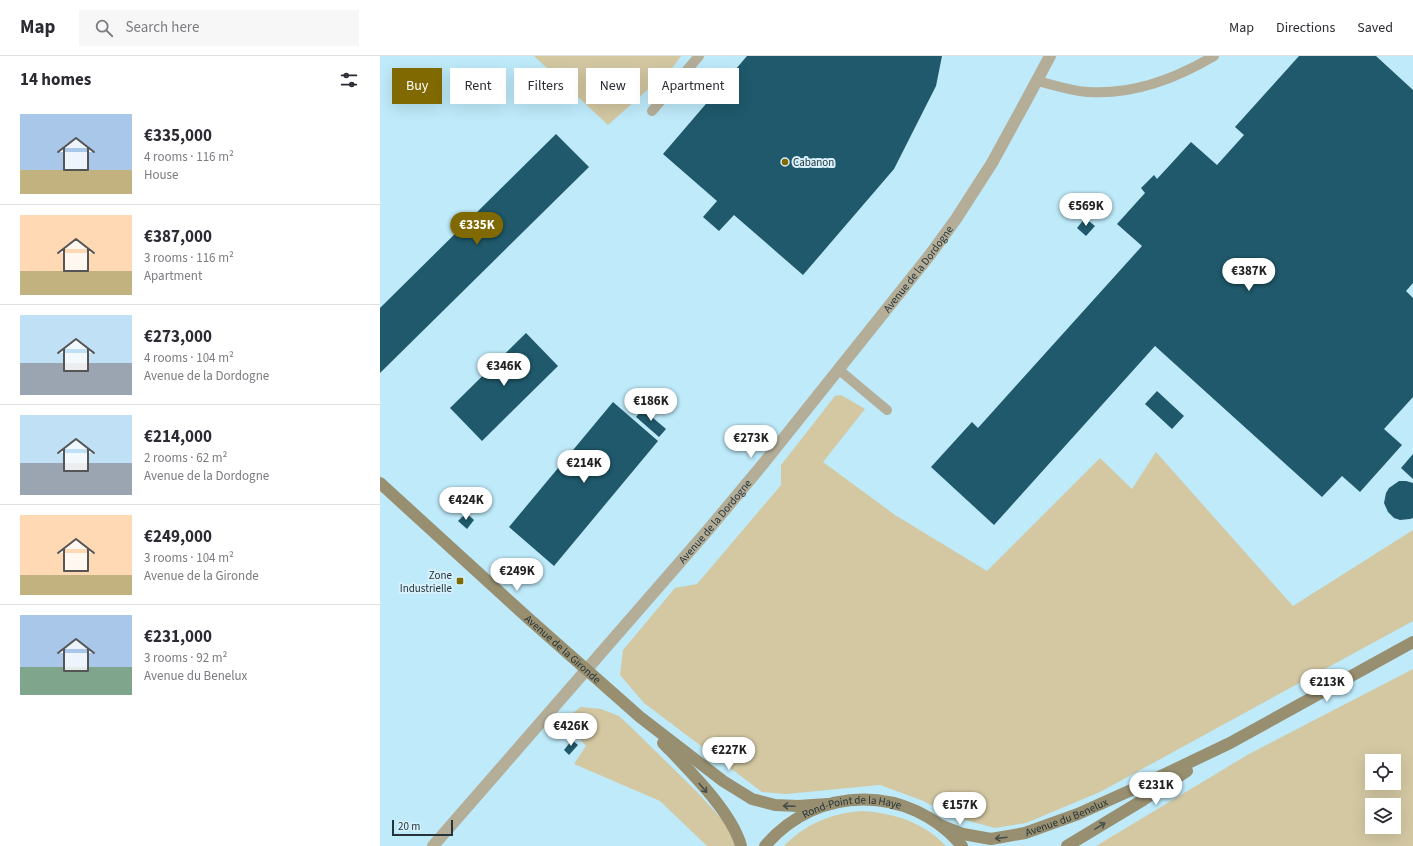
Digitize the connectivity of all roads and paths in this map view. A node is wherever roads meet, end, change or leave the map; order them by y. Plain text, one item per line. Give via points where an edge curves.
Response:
1 (699, 56) edge
2 (1050, 56) edge
3 (1214, 56) edge
4 (1037, 81) junction
5 (652, 111) dead end
6 (838, 369) junction
7 (887, 410) dead end
8 (380, 483) edge
9 (1413, 642) edge
10 (586, 669) junction
11 (640, 717) junction
12 (1230, 743) junction
13 (828, 804) junction
14 (940, 825) junction
15 (433, 846) edge
16 (741, 846) edge
17 (765, 846) edge
18 (962, 846) edge
19 (1067, 846) edge

1 - 5 lane
2 - 4 street, Avenue de la Dordogne
3 - 4 lane via 1166,79 1123,90 1089,92
4 - 6 street, Avenue de la Dordogne via 995,158 956,219
6 - 7 lane
6 - 10 street, Avenue de la Dordogne via 729,504
8 - 10 street, Avenue de la Gironde
9 - 12 street, Avenue du Benelux
10 - 11 street, Avenue de la Gironde
10 - 15 street, Avenue de la Dordogne
13 -> 11 street, Avenue de la Gironde via 786,806 752,799 722,781
11 -> 16 street, Avenue de la Gironde via 718,805 731,823
12 -> 14 street, Avenue du Benelux via 1100,805 1025,833 991,839 963,834
19 -> 12 street, Avenue du Benelux
13 - 14 street, Rond-Point de la Haye via 855,799 890,802 916,811
13 - 17 street, Rond-Point de la Haye via 792,821
14 - 18 street, Rond-Point de la Haye

